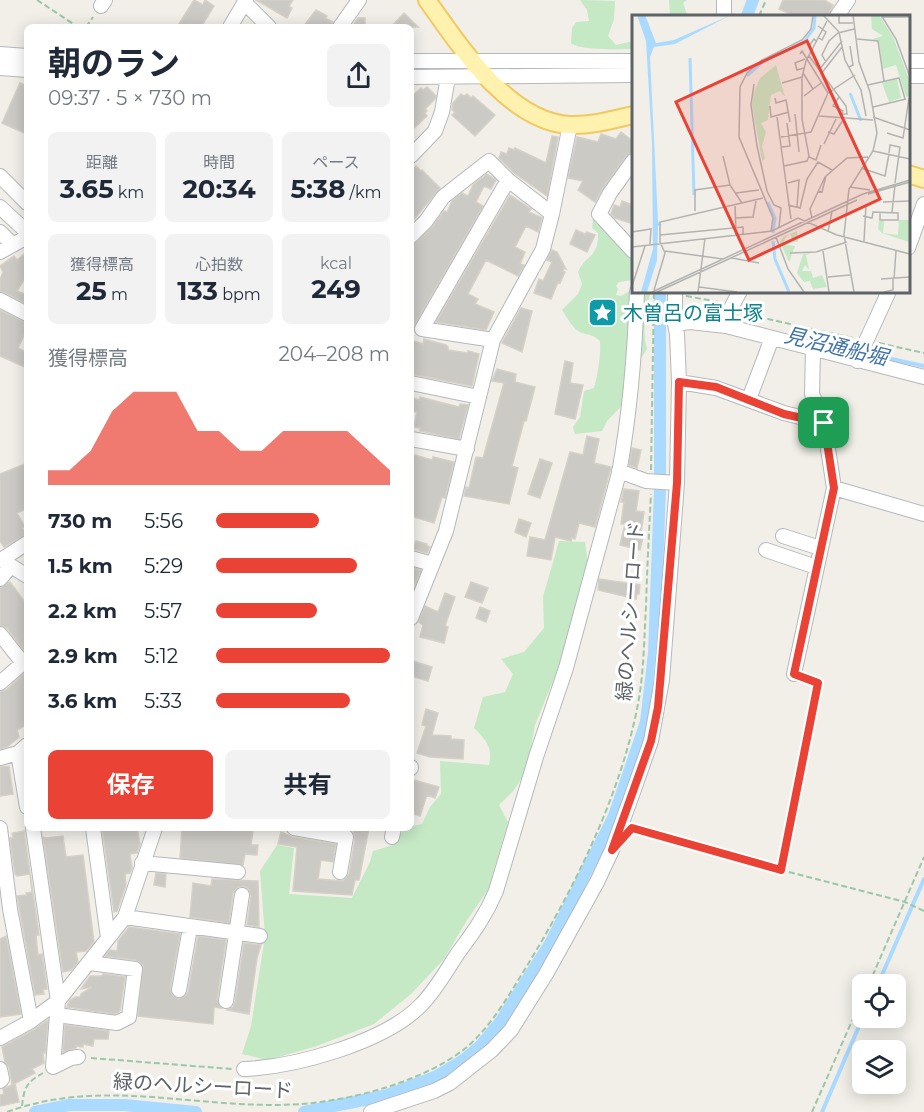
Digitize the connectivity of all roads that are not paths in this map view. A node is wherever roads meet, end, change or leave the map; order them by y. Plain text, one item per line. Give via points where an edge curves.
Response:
1 (359, 0) edge
2 (427, 0) edge
3 (848, 0) edge
4 (245, 1) edge
5 (838, 15) edge
6 (232, 24) edge
7 (266, 24) edge
8 (342, 24) edge
9 (0, 54) edge
10 (24, 56) edge
11 (414, 61) edge
12 (472, 61) junction
13 (632, 61) edge
14 (909, 61) edge
15 (924, 62) edge
16 (0, 68) edge
17 (24, 70) edge
18 (632, 75) edge
19 (414, 77) edge
20 (448, 77) junction
21 (488, 77) junction
22 (632, 115) edge
23 (570, 125) junction
24 (414, 153) edge
25 (632, 162) edge
26 (909, 174) edge
27 (0, 176) edge
28 (924, 179) edge
29 (508, 180) junction
30 (24, 200) edge
31 (924, 204) edge
32 (0, 207) edge
33 (552, 214) junction
34 (916, 224) edge
35 (24, 229) edge
36 (0, 232) edge
37 (414, 233) edge
38 (24, 238) edge
39 (13, 244) junction
40 (909, 245) edge
41 (632, 250) edge
42 (0, 252) edge
43 (637, 292) edge
44 (675, 292) edge
45 (739, 292) edge
46 (889, 292) edge
47 (0, 300) edge
48 (24, 312) edge
49 (675, 324) junction
50 (726, 326) junction
51 (772, 338) junction
52 (493, 340) junction
53 (813, 349) junction
54 (857, 362) junction
55 (924, 377) edge
56 (679, 382) junction
57 (414, 384) edge
58 (479, 397) junction
59 (748, 399) junction
60 (824, 423) junction
61 (414, 440) edge
62 (467, 449) junction
63 (619, 471) junction
64 (673, 483) junction
65 (834, 488) junction
66 (924, 514) edge
67 (783, 536) dead end
68 (24, 545) edge
69 (820, 548) junction
70 (766, 550) dead end
71 (414, 559) edge
72 (4, 562) edge
73 (432, 564) junction
74 (816, 567) junction
75 (24, 574) edge
76 (0, 579) edge
77 (414, 610) edge
78 (0, 634) edge
79 (794, 674) road end
80 (0, 683) edge
81 (22, 749) edge
82 (0, 758) edge
83 (24, 772) edge
84 (0, 828) edge
85 (38, 831) edge
86 (93, 831) edge
87 (154, 831) edge
88 (311, 831) edge
89 (2, 861) edge
90 (142, 863) junction
91 (238, 872) dead end
92 (340, 872) dead end
93 (4, 886) edge
94 (242, 895) dead end
95 (5, 912) edge
96 (125, 918) junction
97 (190, 927) junction
98 (237, 933) junction
99 (260, 936) dead end
100 (108, 938) junction
101 (90, 963) junction
102 (179, 990) dead end
103 (226, 1001) dead end
104 (58, 1008) junction
105 (31, 1021) junction
106 (0, 1038) edge
107 (78, 1057) road end
108 (0, 1069) edge
109 (244, 1069) road end
110 (0, 1081) edge
111 (371, 1112) edge

1 - 8 street
2 - 12 main road
3 - 5 street
4 - 6 street
4 - 7 street
9 - 10 street
11 - 12 street
12 - 13 street
12 - 21 main road
14 - 15 street
16 - 17 street
18 - 21 street
19 - 20 street
20 - 21 street
20 - 24 street via 435,131
21 - 23 main road via 526,112 548,122
22 - 23 main road
23 - 33 street
25 - 41 street via 599,214
26 - 28 main road
27 - 30 street
29 - 33 street
29 - 37 street via 489,161 443,197
29 - 52 street via 422,329
31 - 34 street
32 - 35 street
33 - 52 street via 543,249
34 - 40 street
36 - 39 street
38 - 39 street
39 - 42 street
43 - 63 street via 635,350
44 - 49 street
45 - 50 street
46 - 54 street
47 - 48 street
49 - 50 street
49 - 56 street
50 - 51 street
51 - 53 street
51 - 59 street
52 - 58 street
53 - 54 street
53 - 60 street via 812,394
54 - 55 street
56 - 59 street via 716,387
56 - 64 street
57 - 58 street
58 - 62 street
59 - 60 street via 784,414
60 - 65 street
61 - 62 street
62 - 73 street via 446,531
63 - 64 street via 646,481
63 - 109 street via 566,668 496,891 478,927 420,1006 390,1028 326,1054 270,1068
64 - 111 street via 662,680 655,724 597,882 511,1030 492,1050 442,1087
65 - 66 street
65 - 69 street
67 - 69 street
68 - 72 street
69 - 74 street
70 - 74 street
71 - 73 street
72 - 75 street
72 - 76 street
73 - 77 street
74 - 79 street
78 - 80 street via 23,663
81 - 82 street
81 - 83 street
84 - 89 street
85 - 104 street
86 - 100 street
87 - 90 street
88 - 92 street via 346,837
89 - 93 street
90 - 91 street
90 - 96 street
93 - 95 street
94 - 98 street
95 - 105 street
96 - 97 street
96 - 100 street
97 - 98 street
97 - 102 street
98 - 99 street
98 - 103 street
100 - 101 street
101 - 104 street
101 - 104 street via 135,969 129,1017 117,1023
104 - 105 street
104 - 107 street via 53,1067
105 - 106 street
108 - 110 street

